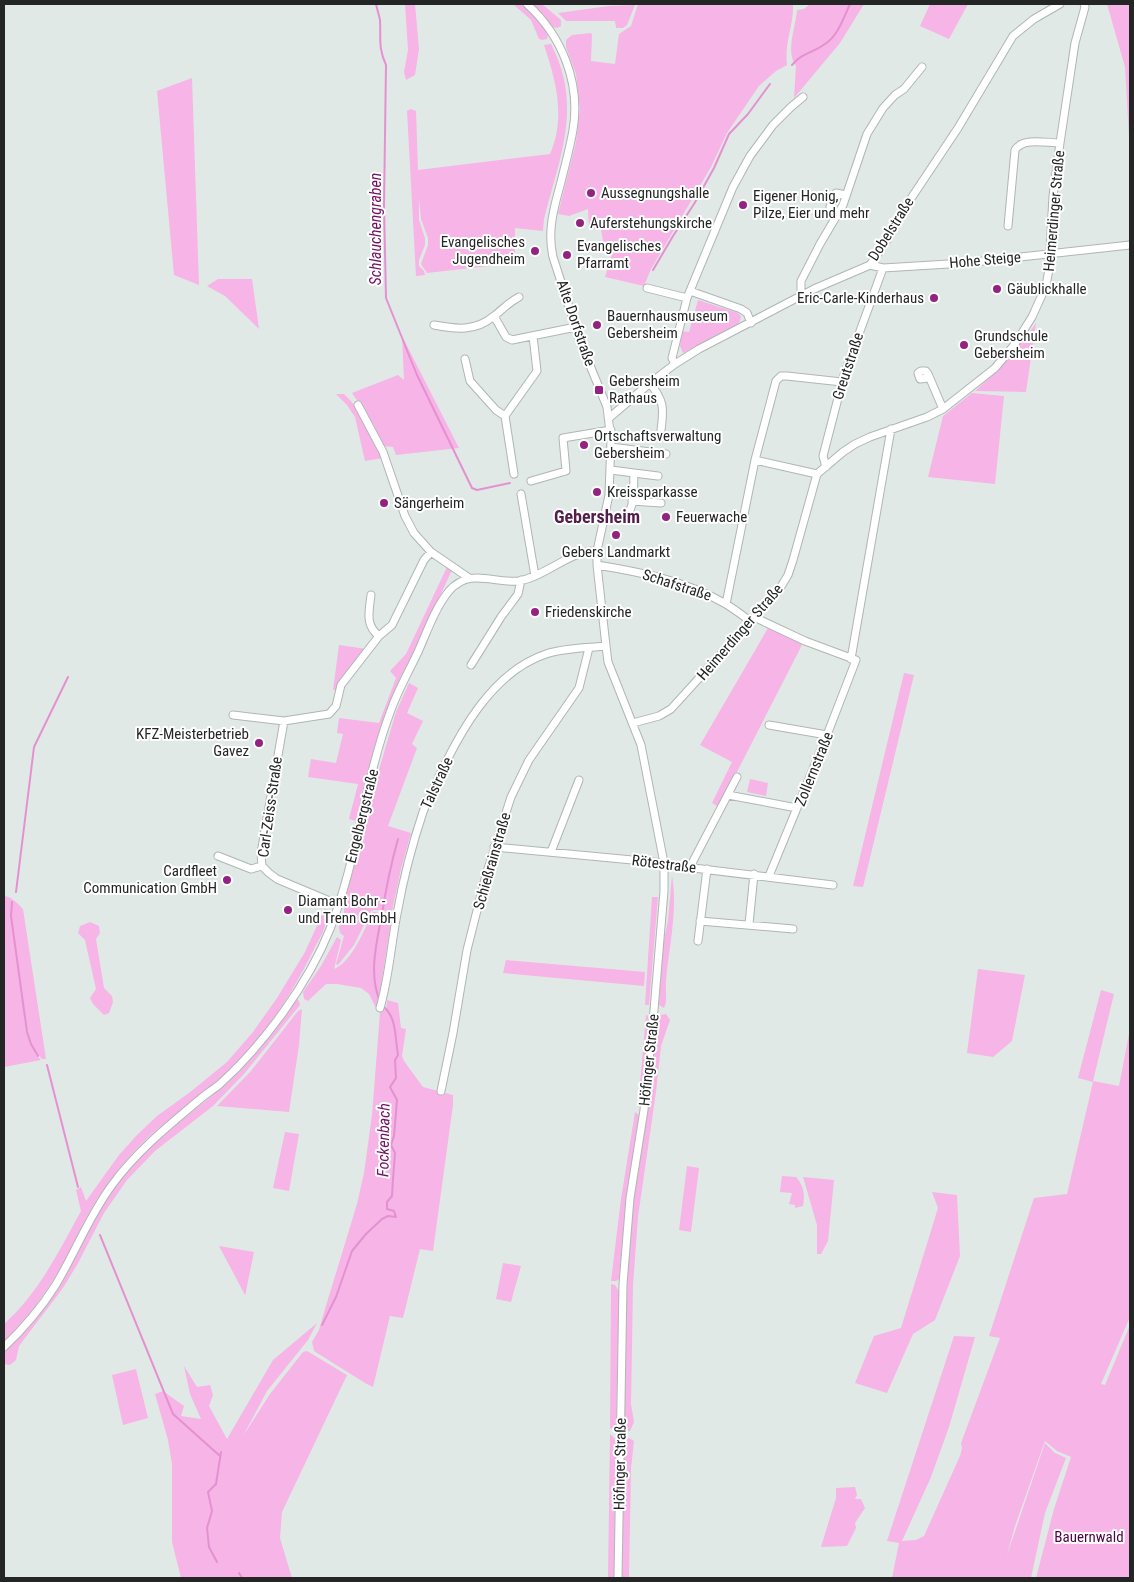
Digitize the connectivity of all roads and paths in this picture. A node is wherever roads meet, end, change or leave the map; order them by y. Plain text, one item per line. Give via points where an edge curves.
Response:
1 (527, 4) edge
2 (1060, 4) edge
3 (1084, 4) edge
4 (922, 67) dead end
5 (803, 97) dead end
6 (1060, 143) junction
7 (846, 195) junction
8 (837, 215) junction
9 (1008, 226) dead end
10 (1130, 246) edge
11 (1051, 254) junction
12 (870, 265) junction
13 (883, 268) junction
14 (647, 288) dead end
15 (689, 295) junction
16 (801, 296) junction
17 (519, 297) dead end
18 (494, 316) junction
19 (751, 322) junction
20 (434, 325) dead end
21 (576, 327) junction
22 (533, 336) junction
23 (465, 359) dead end
24 (675, 364) junction
25 (929, 378) dead end
26 (842, 382) junction
27 (650, 383) junction
28 (358, 405) dead end
29 (943, 409) junction
30 (506, 416) junction
31 (609, 418) junction
32 (891, 429) junction
33 (611, 430) junction
34 (661, 430) dead end
35 (611, 447) junction
36 (666, 454) dead end
37 (755, 460) junction
38 (826, 466) junction
39 (611, 470) junction
40 (634, 473) junction
41 (514, 474) dead end
42 (817, 474) junction
43 (658, 476) dead end
44 (531, 481) dead end
45 (521, 494) dead end
46 (632, 500) junction
47 (661, 503) dead end
48 (606, 517) junction
49 (597, 551) junction
50 (430, 552) junction
51 (597, 565) junction
52 (535, 576) junction
53 (469, 578) junction
54 (522, 580) junction
55 (371, 595) dead end
56 (726, 604) junction
57 (752, 619) junction
58 (379, 636) junction
59 (606, 646) junction
60 (589, 648) junction
61 (854, 659) junction
62 (471, 665) dead end
63 (233, 715) dead end
64 (284, 721) junction
65 (633, 723) junction
66 (769, 725) dead end
67 (828, 735) junction
68 (737, 777) dead end
69 (579, 780) dead end
70 (728, 795) junction
71 (797, 808) junction
72 (494, 847) junction
73 (551, 852) junction
74 (218, 856) dead end
75 (664, 863) junction
76 (262, 866) junction
77 (690, 867) junction
78 (707, 869) junction
79 (754, 874) junction
80 (769, 876) junction
81 (833, 885) dead end
82 (339, 905) junction
83 (700, 921) junction
84 (749, 924) junction
85 (793, 929) dead end
86 (698, 940) dead end
87 (380, 1008) dead end
88 (441, 1091) dead end
89 (4, 1347) edge
90 (618, 1578) edge

1 - 21 street, Alte Dorfstraße via 541,18 562,50 575,99 574,121 550,240 552,257
2 - 12 street, Dobelstraße via 1013,36
3 - 6 street, Heimerdinger Straße
4 - 7 street via 883,108 867,134
5 - 15 street via 773,125 750,156 733,187
6 - 9 street via 1024,142 1014,150
6 - 11 street, Heimerdinger Straße via 1053,196
7 - 8 street
7 - 8 street via 836,193 830,206
8 - 16 street via 801,282
10 - 11 street, Hohe Steige
11 - 13 street, Hohe Steige
11 - 29 street, Heimerdinger Straße via 1046,286 1015,344 995,368
12 - 13 street, Hohe Steige
12 - 16 street, Dobelstraße
13 - 26 street, Greutstraße
14 - 15 street
15 - 19 street via 741,309
15 - 24 street via 672,358
16 - 19 street, Dobelstraße
17 - 18 street
18 - 20 street via 466,329
18 - 22 street via 509,339
19 - 24 street, Dobelstraße
21 - 22 street
21 - 31 street, Alte Dorfstraße
22 - 30 street via 537,371
23 - 30 street via 470,381 496,410
24 - 27 street, Dobelstraße
25 - 29 street
26 - 37 street via 781,376 776,381
26 - 38 street, Greutstraße via 823,456
27 - 31 street, Dobelstraße
27 - 34 street via 662,402
28 - 50 street via 383,452 405,516
29 - 32 street, Heimerdinger Straße
30 - 41 street
31 - 33 street, Alte Dorfstraße
32 - 38 street, Heimerdinger Straße via 856,444
32 - 61 street, Zollernstraße
33 - 35 street, Alte Dorfstraße
33 - 44 street via 563,438 566,471
35 - 36 street
35 - 39 street, Alte Dorfstraße
37 - 42 street
37 - 56 street
38 - 42 street, Heimerdinger Straße
39 - 40 street
39 - 48 street, Alte Dorfstraße
40 - 43 street
40 - 46 street
42 - 57 street, Heimerdinger Straße via 788,575 779,590
45 - 52 street
46 - 47 street
46 - 48 street via 625,517
48 - 49 street, Alte Dorfstraße
49 - 51 street, Höfinger Straße
49 - 52 street via 587,551
50 - 53 street
50 - 58 street via 392,625
51 - 56 street, Schafstraße via 630,570 691,588
51 - 59 street, Höfinger Straße
52 - 54 street
53 - 54 street
53 - 82 street, Engelbergstraße via 449,591 438,608 391,708
54 - 62 street via 518,594
55 - 58 street via 370,624
56 - 57 street, Schafstraße
57 - 61 street, Schafstraße
57 - 65 street, Heimerdinger Straße via 670,709 659,716
58 - 64 street via 341,685 336,706 329,714
59 - 60 street, Talstraße
59 - 65 street, Höfinger Straße via 608,662
60 - 72 street, Schießrainstraße via 579,688 529,760 511,797
60 - 87 street, Talstraße via 546,654 512,673 474,713 456,743 424,810 409,862
61 - 67 street, Zollernstraße
63 - 64 street
64 - 76 street, Carl-Zeiss-Straße via 264,831
65 - 75 street, Höfinger Straße via 652,797
66 - 67 street
67 - 71 street, Zollernstraße
68 - 70 street
69 - 73 street
70 - 71 street
70 - 77 street
71 - 80 street, Zollernstraße
72 - 73 street, Rötestraße
72 - 88 street, Schießrainstraße via 467,950
73 - 75 street, Rötestraße
74 - 76 street via 251,869
75 - 77 street, Rötestraße
75 - 90 street, Höfinger Straße via 644,1110 630,1198 623,1276
76 - 82 street, Carl-Zeiss-Straße via 277,879
77 - 78 street, Rötestraße
78 - 79 street, Rötestraße
78 - 83 street
79 - 80 street, Rötestraße
79 - 84 street
80 - 81 street, Rötestraße
82 - 89 street, Engelbergstraße via 313,964 274,1024 219,1085 147,1144 112,1184 55,1286 32,1318
83 - 84 street
83 - 86 street
84 - 85 street

